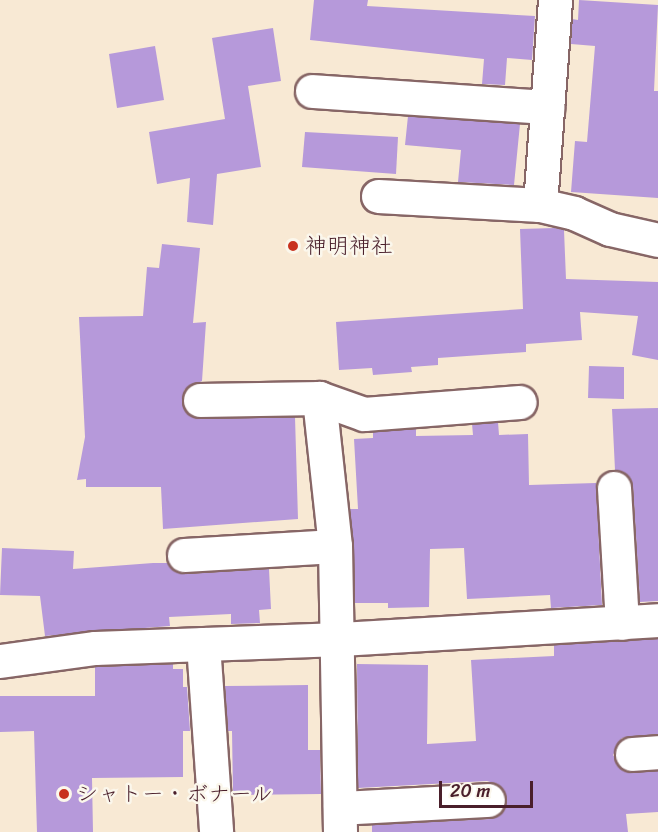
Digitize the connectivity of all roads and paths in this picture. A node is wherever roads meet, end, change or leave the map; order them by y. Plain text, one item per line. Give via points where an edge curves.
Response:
1 (555, 0) edge
2 (312, 91) dead end
3 (547, 107) junction
4 (378, 196) dead end
5 (540, 205) junction
6 (658, 240) edge
7 (319, 398) junction
8 (200, 400) dead end
9 (520, 402) dead end
10 (614, 488) dead end
11 (335, 546) junction
12 (184, 555) dead end
13 (658, 620) edge
14 (622, 623) junction
15 (340, 639) junction
16 (203, 644) junction
17 (0, 661) edge
18 (488, 800) dead end
19 (340, 820) edge
20 (216, 832) edge

1 - 3 street
2 - 3 street
3 - 5 street
4 - 5 street
5 - 6 street via 574,213 610,229
7 - 8 street
7 - 9 street via 363,414
7 - 11 street
10 - 14 street
11 - 12 street
11 - 15 street
13 - 14 street
14 - 15 street
15 - 16 street
15 - 19 street
16 - 17 street via 96,648
16 - 20 street
18 - 19 street

